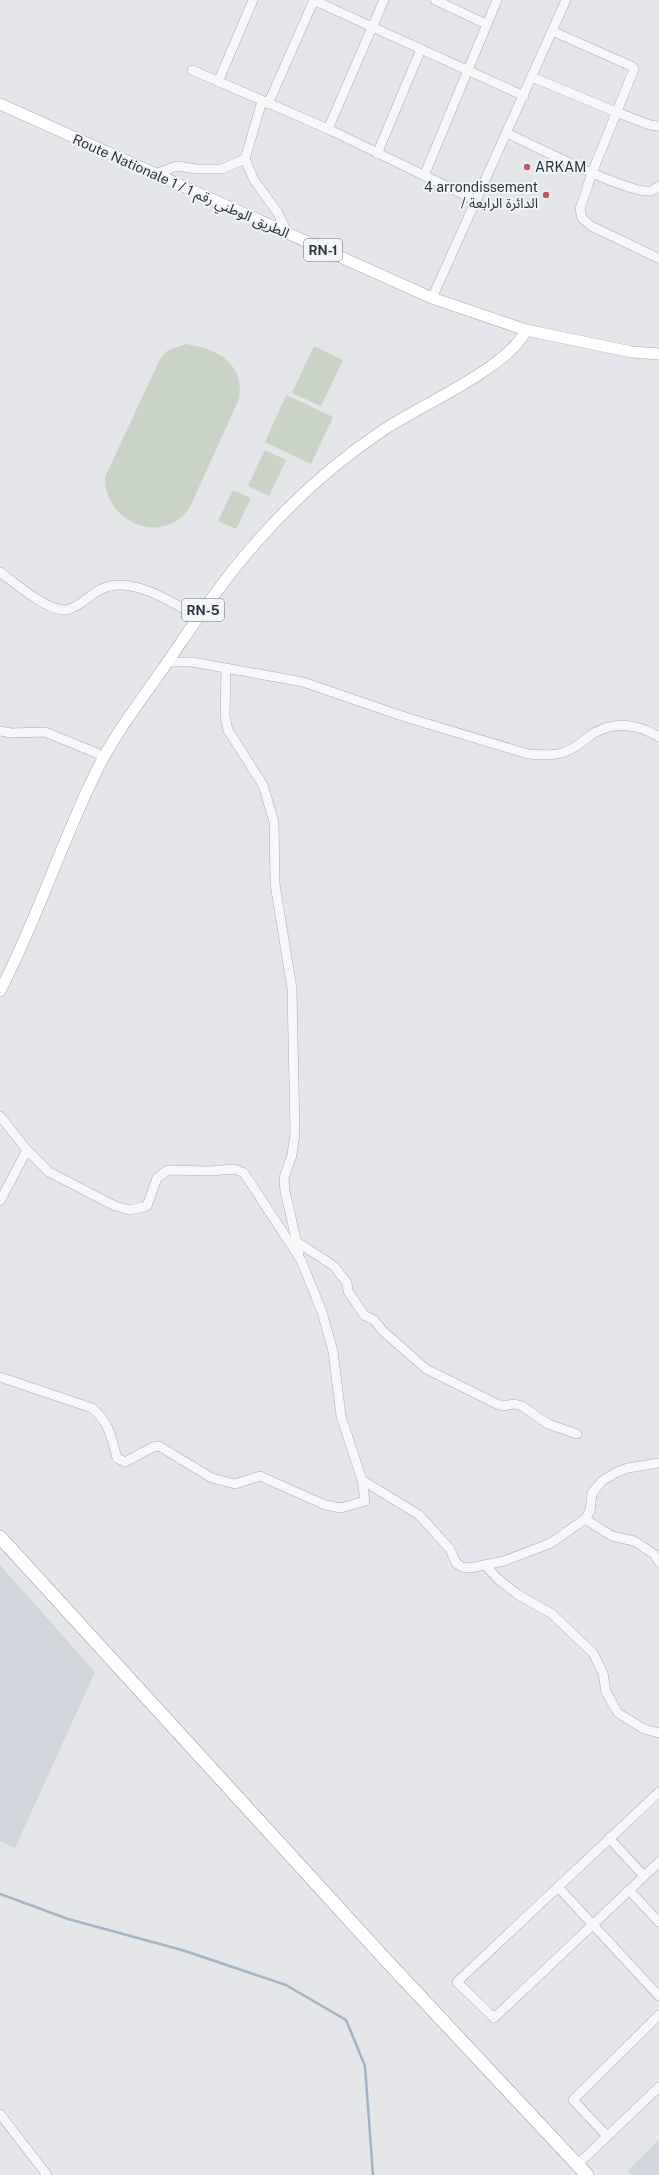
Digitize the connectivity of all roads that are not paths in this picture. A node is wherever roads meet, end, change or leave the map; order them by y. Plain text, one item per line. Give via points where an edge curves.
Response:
1 (253, 0) edge
2 (313, 0) edge
3 (384, 0) edge
4 (435, 0) edge
5 (497, 0) edge
6 (566, 0) edge
7 (486, 24) junction
8 (372, 27) junction
9 (552, 32) junction
10 (421, 49) junction
11 (192, 70) dead end
12 (466, 70) junction
13 (532, 77) junction
14 (218, 82) junction
15 (524, 96) junction
16 (265, 102) junction
17 (0, 104) edge
18 (616, 112) junction
19 (659, 126) edge
20 (328, 129) junction
21 (507, 133) junction
22 (377, 154) junction
23 (245, 159) junction
24 (592, 172) junction
25 (155, 174) junction
26 (424, 176) junction
27 (659, 186) edge
28 (475, 200) junction
29 (288, 234) junction
30 (658, 258) dead end
31 (432, 298) junction
32 (526, 330) junction
33 (659, 354) edge
34 (0, 572) edge
35 (198, 617) junction
36 (167, 662) junction
37 (226, 670) junction
38 (0, 731) edge
39 (659, 737) edge
40 (104, 756) junction
41 (0, 991) edge
42 (0, 1116) edge
43 (27, 1150) junction
44 (0, 1201) edge
45 (297, 1242) junction
46 (301, 1260) junction
47 (0, 1377) edge
48 (577, 1434) dead end
49 (659, 1463) edge
50 (362, 1480) junction
51 (585, 1519) junction
52 (0, 1537) edge
53 (659, 1562) edge
54 (485, 1565) junction
55 (659, 1733) edge
56 (659, 1792) edge
57 (609, 1838) junction
58 (658, 1864) edge
59 (644, 1876) junction
60 (558, 1887) junction
61 (629, 1890) junction
62 (659, 1922) edge
63 (593, 1925) junction
64 (659, 1996) edge
65 (659, 2015) edge
66 (659, 2087) edge
67 (0, 2114) edge
68 (607, 2136) junction
69 (577, 2165) junction
70 (47, 2175) edge
71 (587, 2175) edge

1 - 14 street
2 - 8 street
2 - 16 street
3 - 8 street
4 - 7 street
5 - 7 street
6 - 9 street
7 - 12 street
8 - 10 street
8 - 20 street
9 - 13 street
9 - 18 street via 634,69
10 - 12 street
10 - 22 street
11 - 14 street
12 - 15 street
12 - 26 street
13 - 15 street
13 - 18 street
14 - 16 street
15 - 21 street
16 - 20 street
16 - 23 street
17 - 25 main road, Route Nationale 1 / الطريق الوطني رقم 1 / RN-1
18 - 19 street
18 - 24 street
20 - 22 street
21 - 24 street
21 - 28 street
22 - 26 street
23 - 25 street via 222,168 177,166
23 - 29 street via 254,180 278,213
24 - 27 street via 634,189 651,191
24 - 30 street via 580,209 582,218 591,226
25 - 29 main road, Route Nationale 1 / الطريق الوطني رقم 1 / RN-1
26 - 28 street
28 - 31 street
29 - 31 main road, Route Nationale 1 / الطريق الوطني رقم 1 / RN-1
31 - 32 main road, Route Nationale 1 / الطريق الوطني رقم 1 / RN-1
32 - 33 main road, Route Nationale 1 / الطريق الوطني رقم 1 / RN-1 via 632,352
32 - 35 main road, RN-5 via 518,344 507,354 460,386 398,420 331,471 257,541
34 - 35 street via 54,609 66,610 105,587 122,585 157,595
35 - 36 main road, RN-5
36 - 37 street via 192,662
36 - 40 main road, RN-5
37 - 39 street via 265,674 303,682 405,717 528,754 548,756 564,752 594,734 622,725 648,730
37 - 45 street via 225,717 228,730 263,785 274,822 276,884 292,989 295,1133 292,1155 284,1178
38 - 40 street via 45,732
40 - 41 main road, RN-5
42 - 43 street
43 - 44 street
43 - 46 street via 49,1172 65,1182 115,1206 130,1210 147,1206 158,1178 168,1170 235,1169 244,1173
45 - 46 street
45 - 48 street via 334,1266 347,1283 348,1290 364,1315 374,1320 426,1369 499,1405 522,1406 548,1424
46 - 50 street via 324,1318 333,1351 341,1416
47 - 50 street via 92,1408 103,1417 108,1427 117,1458 125,1462 159,1446 212,1478 235,1484 260,1476 325,1505 340,1508 365,1501
49 - 51 street via 615,1472 602,1481 592,1493 590,1511
50 - 54 street via 418,1516 450,1549 456,1563 462,1567
51 - 53 street via 612,1536 634,1542 654,1554
51 - 54 street via 551,1543 526,1554
52 - 69 highway
54 - 55 street via 517,1594 552,1614 593,1653 603,1673 606,1692 618,1713 644,1730
56 - 57 street
57 - 59 street
57 - 60 street
58 - 59 street
59 - 61 street
60 - 63 street
60 - 63 street via 457,1982 494,2018
61 - 62 street
61 - 63 street
63 - 64 street
65 - 68 street via 572,2100
66 - 68 street
67 - 70 street
68 - 69 street
69 - 71 highway

